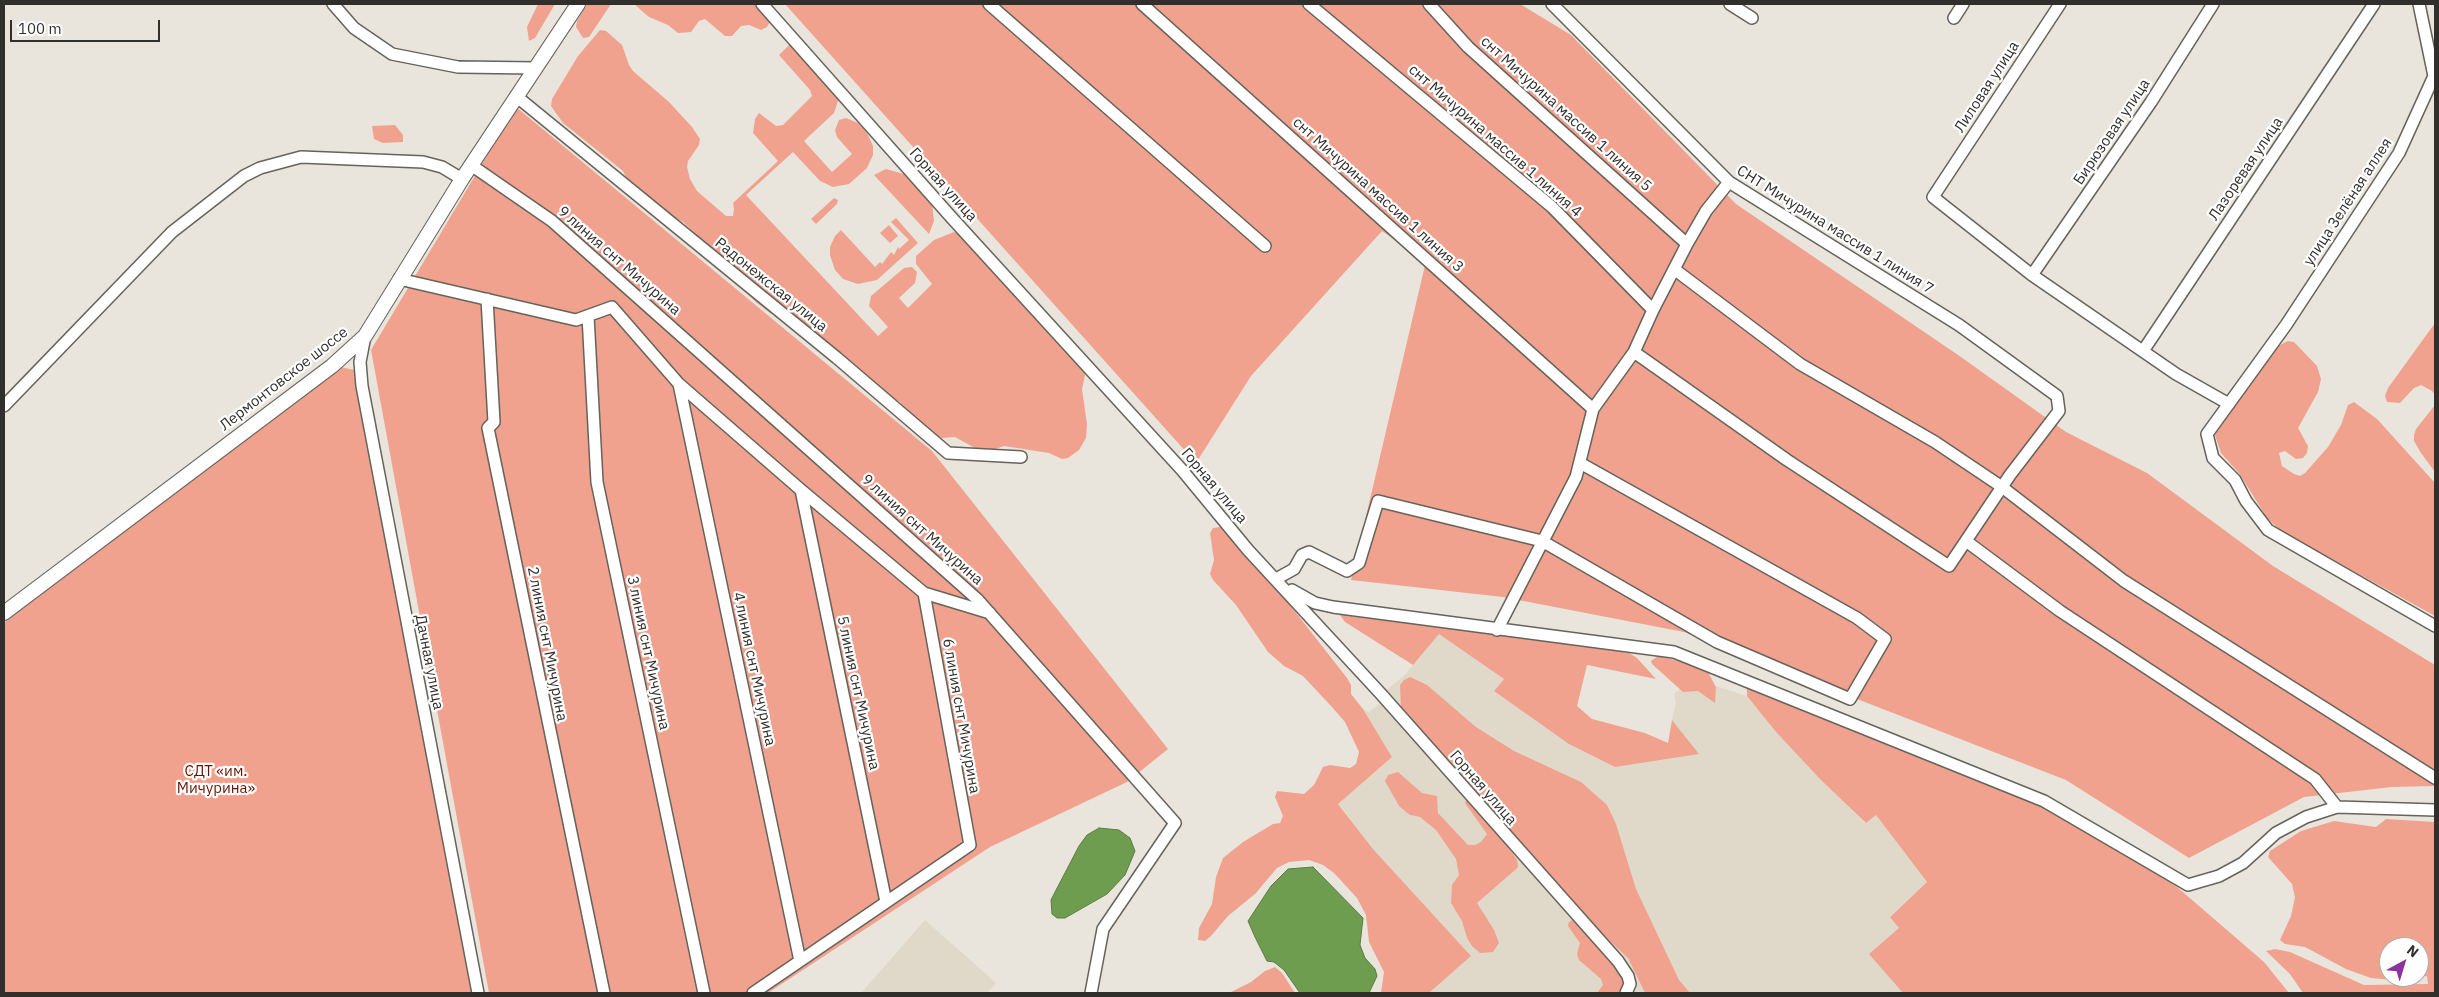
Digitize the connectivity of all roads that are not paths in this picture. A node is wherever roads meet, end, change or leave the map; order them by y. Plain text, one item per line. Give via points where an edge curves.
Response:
1 (332, 4) edge
2 (578, 4) edge
3 (762, 4) edge
4 (989, 4) edge
5 (1142, 4) edge
6 (1309, 4) edge
7 (1429, 4) edge
8 (1552, 4) edge
9 (1730, 4) edge
10 (1963, 4) edge
11 (2060, 4) edge
12 (2213, 4) edge
13 (2374, 4) edge
14 (2419, 4) edge
15 (1752, 18) dead end
16 (1954, 18) dead end
17 (534, 68) junction
18 (516, 96) junction
19 (471, 165) junction
20 (462, 178) junction
21 (1729, 182) junction
22 (1688, 244) junction
23 (1265, 246) dead end
24 (1674, 269) junction
25 (2032, 275) junction
26 (399, 279) junction
27 (487, 299) junction
28 (1653, 310) junction
29 (588, 316) junction
30 (365, 336) junction
31 (2142, 351) junction
32 (1634, 352) junction
33 (679, 384) junction
34 (2229, 404) junction
35 (4, 406) edge
36 (1593, 409) junction
37 (1021, 457) dead end
38 (1580, 463) junction
39 (2002, 487) junction
40 (800, 490) junction
41 (1966, 540) junction
42 (1542, 541) junction
43 (1276, 578) junction
44 (924, 593) junction
45 (4, 612) edge
46 (990, 614) junction
47 (2435, 626) edge
48 (1496, 630) junction
49 (2435, 778) edge
50 (2337, 807) junction
51 (2435, 810) edge
52 (886, 902) junction
53 (800, 961) junction
54 (478, 993) edge
55 (604, 993) edge
56 (704, 993) edge
57 (753, 993) edge
58 (1091, 993) edge
59 (1626, 993) edge

1 - 17 street via 354,28 392,54 458,68
2 - 17 street, Лермонтовское шоссе
3 - 43 street, Горная улица
4 - 23 street
5 - 36 street, снт Мичурина массив 1 линия 3
6 - 28 street, снт Мичурина массив 1 линия 4 via 1552,207
7 - 22 street, снт Мичурина массив 1 линия 5 via 1468,47
8 - 21 street, СНТ Мичурина массив 1 линия 7
9 - 15 street
10 - 16 street
11 - 25 street, Лиловая улица via 1933,197
12 - 25 street, Бирюзовая улица via 2151,102
13 - 31 street, Лазоревая улица
14 - 34 street, улица Зелёная аллея via 2434,76 2399,153 2286,325
17 - 18 street, Лермонтовское шоссе
18 - 19 street, Лермонтовское шоссе
18 - 37 street, Радонежская улица via 948,453
19 - 20 street, Лермонтовское шоссе
19 - 46 street, 9 линия снт Мичурина via 552,221
20 - 26 street, Лермонтовское шоссе
20 - 35 street via 442,167 423,162 301,157 260,168 244,176 172,232
21 - 22 street via 1706,211
21 - 39 street, СНТ Мичурина массив 1 линия 7 via 1959,325 2057,396 2059,411
22 - 24 street
24 - 28 street
24 - 39 street via 1800,364 1935,442
25 - 31 street
26 - 27 street
26 - 30 street, Лермонтовское шоссе
27 - 29 street via 576,320
27 - 55 street, 2 линия снт Мичурина via 494,422 488,428
28 - 32 street
29 - 33 street via 612,308
29 - 56 street, 3 линия снт Мичурина via 597,482
30 - 45 street, Лермонтовское шоссе via 324,372
30 - 54 street, Дачная улица via 360,362 362,386
31 - 34 street
32 - 36 street
32 - 41 street via 1787,460 1949,566
33 - 40 street
33 - 53 street, 4 линия снт Мичурина
34 - 47 street, улица Зелёная аллея via 2207,434 2213,458 2235,480 2268,530
36 - 38 street
38 - 42 street via 1576,478
38 - 42 street via 1857,618 1885,639 1850,699 1717,642
39 - 41 street
39 - 49 street via 2124,581
40 - 44 street
40 - 52 street, 5 линия снт Мичурина
41 - 50 street via 2060,611 2315,779
42 - 43 street via 1378,501 1359,563 1348,571 1309,552 1302,555 1294,570
42 - 48 street
43 - 48 street via 1299,596 1315,603
43 - 59 street, Горная улица via 1618,961 1628,976 1630,984
44 - 46 street
44 - 52 street, 6 линия снт Мичурина via 970,845
46 - 58 street, 9 линия снт Мичурина via 1175,823 1104,929
48 - 50 street via 1674,652 2044,801 2188,885 2218,876 2243,863 2276,833 2306,817
50 - 51 street
52 - 53 street
53 - 57 street

